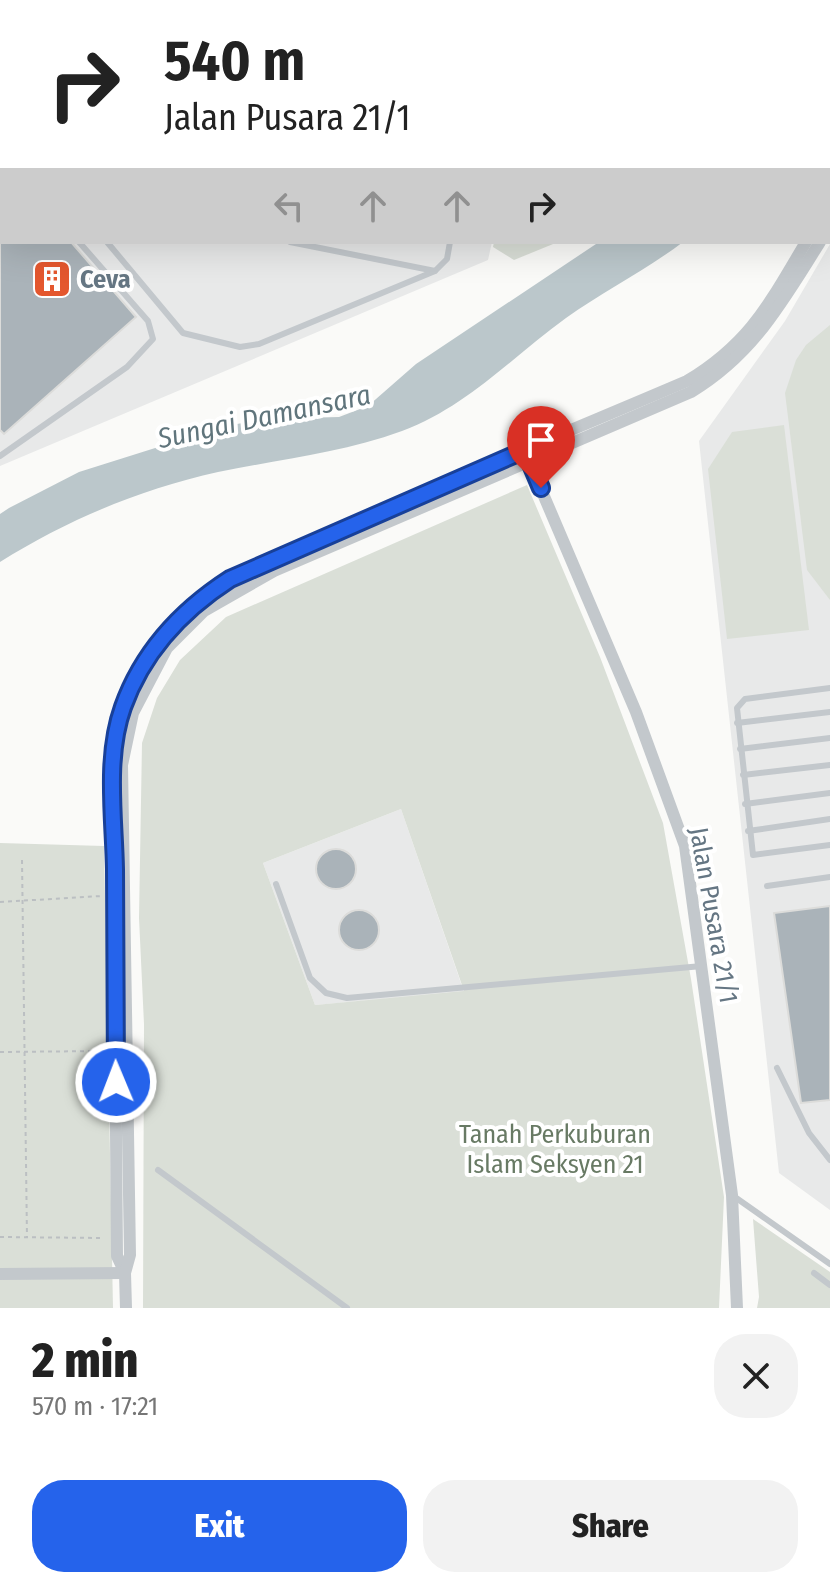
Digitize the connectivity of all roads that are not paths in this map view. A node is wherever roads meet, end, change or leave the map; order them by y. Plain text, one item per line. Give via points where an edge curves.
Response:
1 (81, 244) edge
2 (109, 244) edge
3 (300, 244) edge
4 (450, 244) edge
5 (805, 244) edge
6 (819, 244) edge
7 (435, 271) junction
8 (527, 455) junction
9 (0, 456) edge
10 (830, 688) edge
11 (830, 712) edge
12 (737, 723) junction
13 (830, 738) edge
14 (740, 749) junction
15 (830, 765) edge
16 (743, 775) junction
17 (830, 793) edge
18 (745, 804) junction
19 (830, 819) edge
20 (748, 831) junction
21 (830, 845) edge
22 (830, 877) edge
23 (276, 884) dead end
24 (767, 886) dead end
25 (702, 966) junction
26 (777, 1068) dead end
27 (830, 1160) edge
28 (158, 1170) dead end
29 (732, 1195) junction
30 (830, 1264) edge
31 (125, 1273) junction
32 (814, 1273) dead end
33 (0, 1274) edge
34 (830, 1285) edge
35 (126, 1308) edge
36 (347, 1308) edge
37 (737, 1308) edge

1 - 9 lane via 148,321 153,339 127,367
2 - 7 lane via 183,333 240,347 259,344
3 - 7 lane
4 - 7 lane via 447,259
5 - 8 street via 746,336 721,360
6 - 8 street via 752,344 722,373 691,392
8 - 25 street, Jalan Pusara 21/1 via 636,712 685,846
8 - 31 street via 274,571 204,611 167,648 133,713 122,765 130,1255
8 - 31 street via 230,579 193,603 139,672 122,708 113,764 117,1256
10 - 12 lane via 745,699 737,708
11 - 12 lane
12 - 14 lane
13 - 14 lane
14 - 16 lane
15 - 16 lane
16 - 18 lane
17 - 18 lane
18 - 20 lane
19 - 20 lane
20 - 21 lane via 753,855
22 - 24 lane
23 - 25 lane via 310,978 326,993 347,998
25 - 29 street, Jalan Pusara 21/1
26 - 27 lane via 809,1133
28 - 36 lane
29 - 30 lane
29 - 37 street, Jalan Pusara 21/1
31 - 33 street
31 - 35 street
32 - 34 lane

